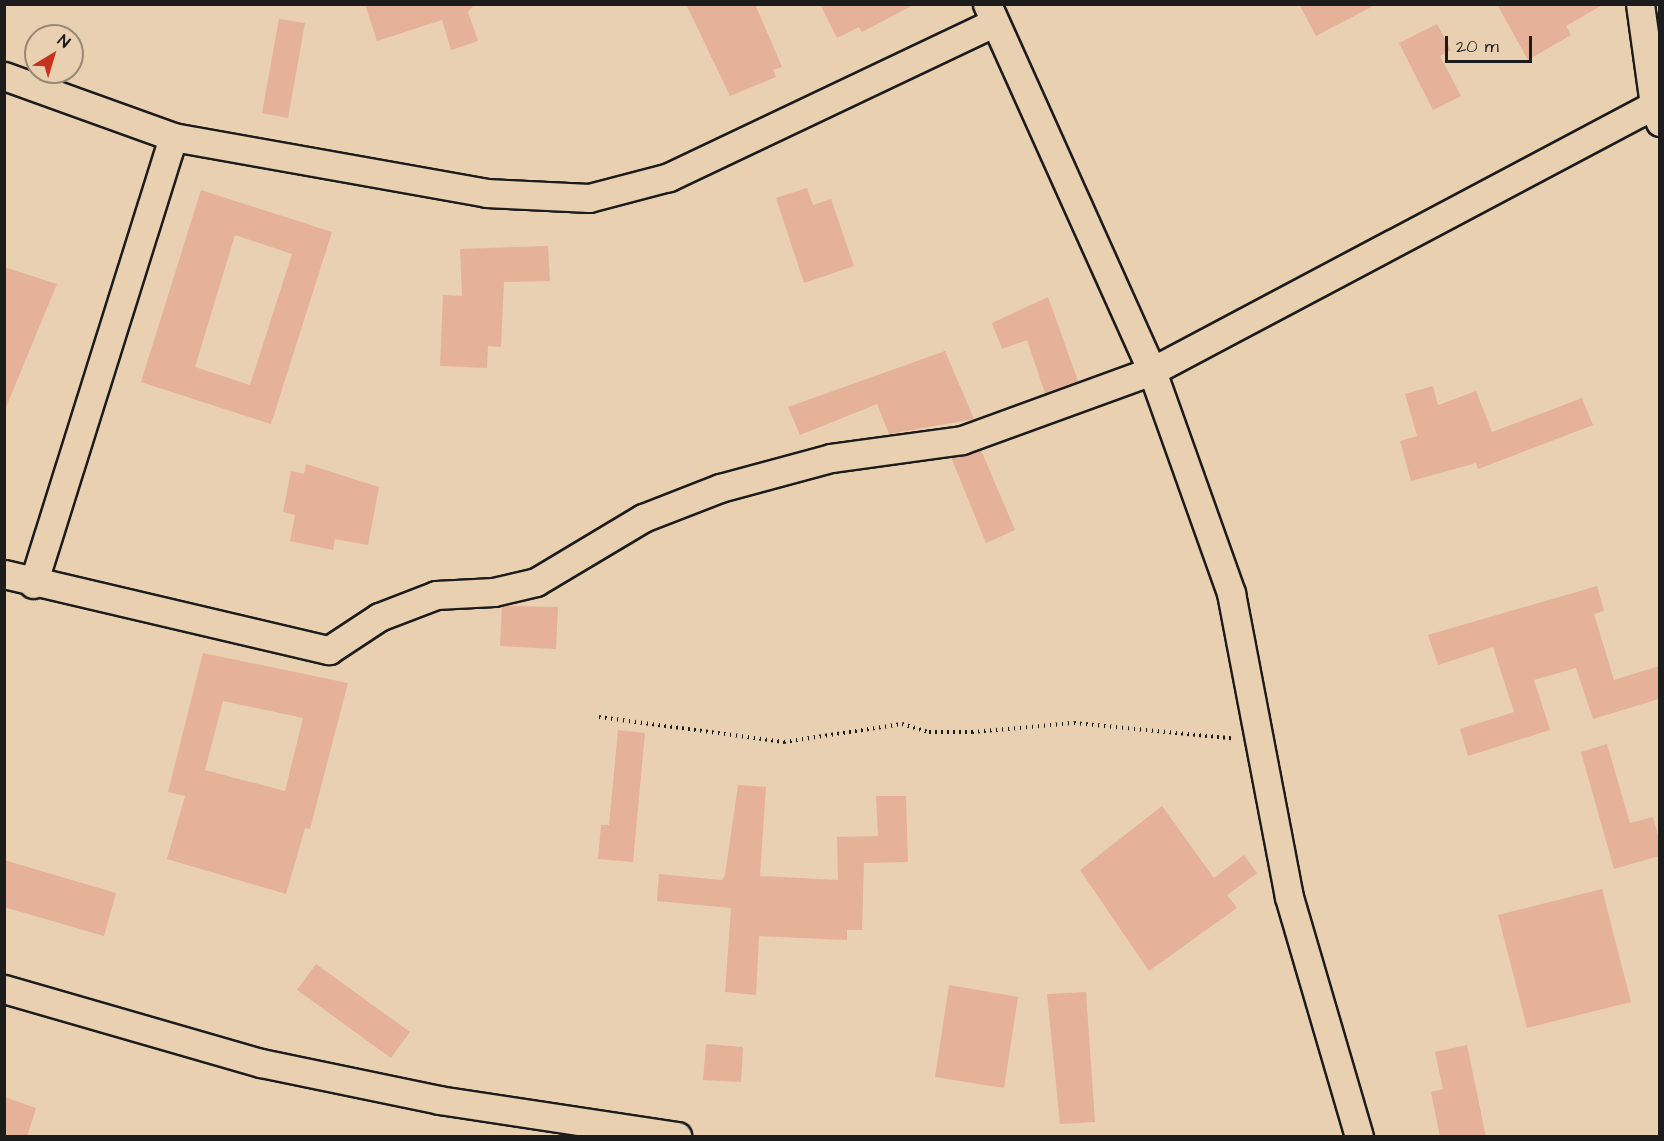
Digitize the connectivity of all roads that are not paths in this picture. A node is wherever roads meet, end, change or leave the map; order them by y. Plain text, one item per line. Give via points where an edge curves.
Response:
1 (1640, 4) edge
2 (991, 14) edge
3 (4, 76) edge
4 (1658, 110) edge
5 (173, 137) junction
6 (1152, 371) junction
7 (4, 574) edge
8 (33, 584) junction
9 (4, 989) edge
10 (677, 1137) edge
11 (1359, 1137) edge

1 - 4 street
2 - 5 street via 669,177 589,198 486,193
2 - 6 street
3 - 5 street
4 - 6 street
5 - 8 street
6 - 8 street via 962,440 831,458 720,488 643,518 536,582 494,592 436,595 380,617 329,650
6 - 11 street via 1231,593 1261,731 1289,897
7 - 8 street
9 - 10 street via 261,1063 439,1100

